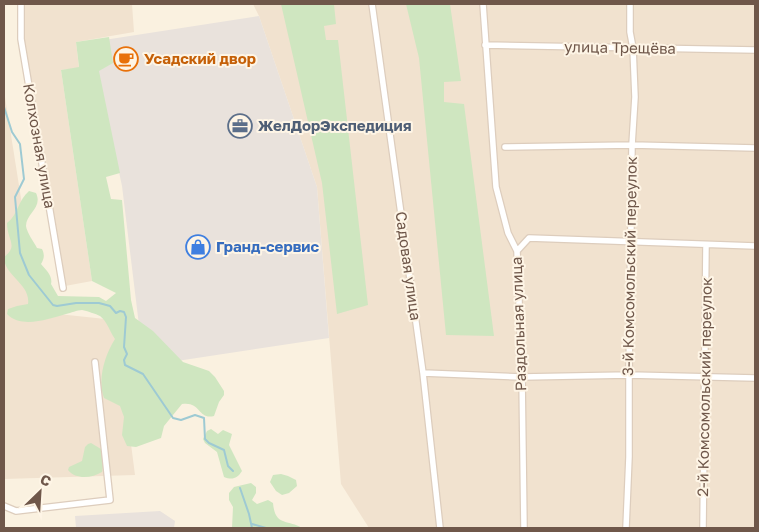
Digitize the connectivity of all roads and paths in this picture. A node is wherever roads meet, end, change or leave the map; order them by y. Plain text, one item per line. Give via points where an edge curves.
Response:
1 (21, 4) edge
2 (372, 4) edge
3 (483, 4) edge
4 (630, 4) edge
5 (486, 45) junction
6 (633, 48) junction
7 (755, 50) edge
8 (632, 145) junction
9 (505, 147) dead end
10 (755, 148) edge
11 (631, 243) junction
12 (706, 245) junction
13 (755, 246) edge
14 (517, 251) junction
15 (63, 288) dead end
16 (95, 362) dead end
17 (423, 373) junction
18 (629, 375) junction
19 (522, 377) junction
20 (706, 377) junction
21 (755, 378) edge
22 (4, 506) edge
23 (440, 528) edge
24 (524, 528) edge
25 (626, 528) edge
26 (703, 528) edge

1 - 15 street, Колхозная улица via 21,40
2 - 17 street, Садовая улица
3 - 5 street, Раздольная улица
4 - 6 street, 3-й Комсомольский переулок
5 - 6 street, улица Трещёва
5 - 14 street, Раздольная улица via 496,187 508,233
6 - 7 street, улица Трещёва
6 - 8 street, 3-й Комсомольский переулок via 635,97
8 - 9 street
8 - 10 street
8 - 11 street, 3-й Комсомольский переулок
11 - 12 street
11 - 14 street via 529,238
11 - 18 street, 3-й Комсомольский переулок
12 - 13 street
12 - 20 street, 2-й Комсомольский переулок
14 - 19 street, Раздольная улица
16 - 22 street via 110,500 16,511
17 - 19 street
17 - 23 street, Садовая улица
18 - 19 street
18 - 20 street
18 - 25 street, 3-й Комсомольский переулок
19 - 24 street, Раздольная улица
20 - 21 street
20 - 26 street, 2-й Комсомольский переулок

